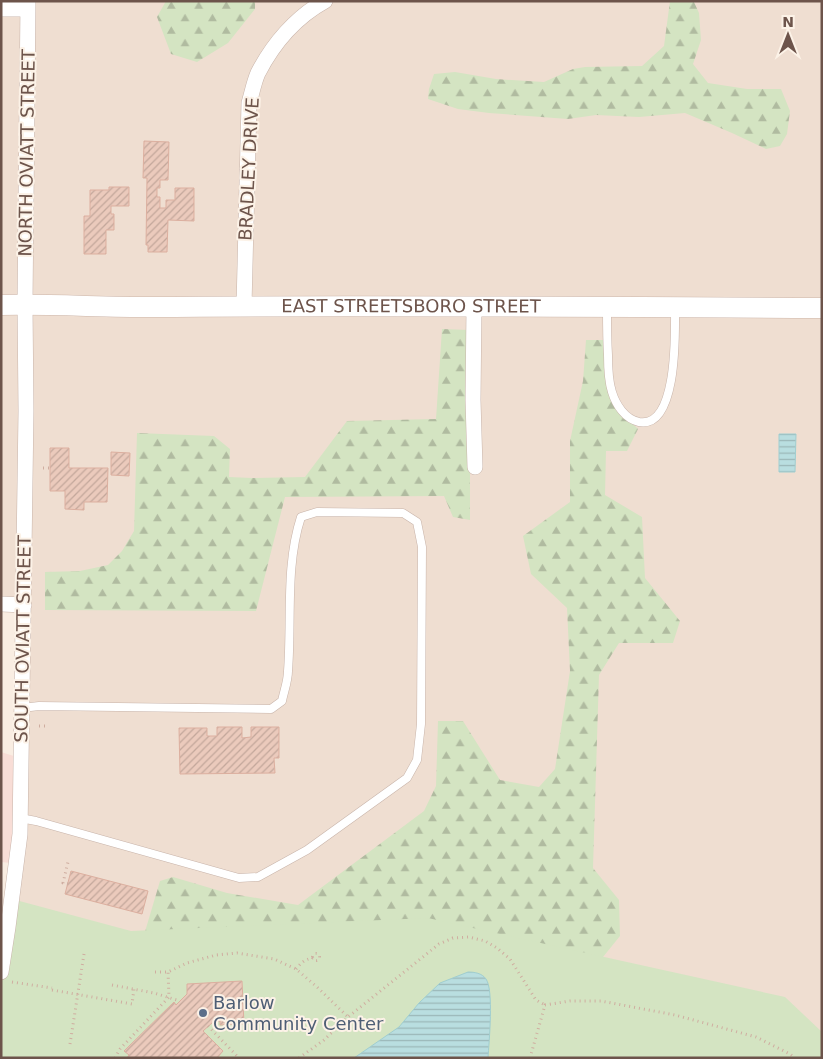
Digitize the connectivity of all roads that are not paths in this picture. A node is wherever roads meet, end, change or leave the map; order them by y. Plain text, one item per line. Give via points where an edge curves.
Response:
1 (325, 1) edge
2 (28, 5) edge
3 (1, 8) edge
4 (25, 304) junction
5 (1, 305) edge
6 (244, 306) junction
7 (474, 307) junction
8 (607, 307) junction
9 (675, 307) junction
10 (822, 308) edge
11 (475, 467) dead end
12 (1, 604) edge
13 (24, 605) junction
14 (22, 708) junction
15 (20, 818) junction
16 (5, 977) edge

1 - 6 street, BRADLEY DRIVE via 303,15 271,50 257,74 249,103
2 - 3 street
2 - 4 street, NORTH OVIATT STREET
4 - 5 main road, EAST STREETSBORO STREET
4 - 6 main road, EAST STREETSBORO STREET
4 - 13 street, SOUTH OVIATT STREET
6 - 7 main road, EAST STREETSBORO STREET
7 - 8 main road, EAST STREETSBORO STREET
7 - 11 street
8 - 9 main road, EAST STREETSBORO STREET
8 - 9 lane via 608,375 612,391 625,414 642,423 652,420 660,412 670,389
9 - 10 main road, EAST STREETSBORO STREET
12 - 13 street
13 - 14 street, SOUTH OVIATT STREET
14 - 15 street, SOUTH OVIATT STREET
14 - 15 lane via 271,709 282,701 288,672 290,590 295,534 301,517 317,512 404,513 417,522 422,547 421,724 417,760 407,778 307,850 258,877 239,878
15 - 16 street, SOUTH OVIATT STREET

